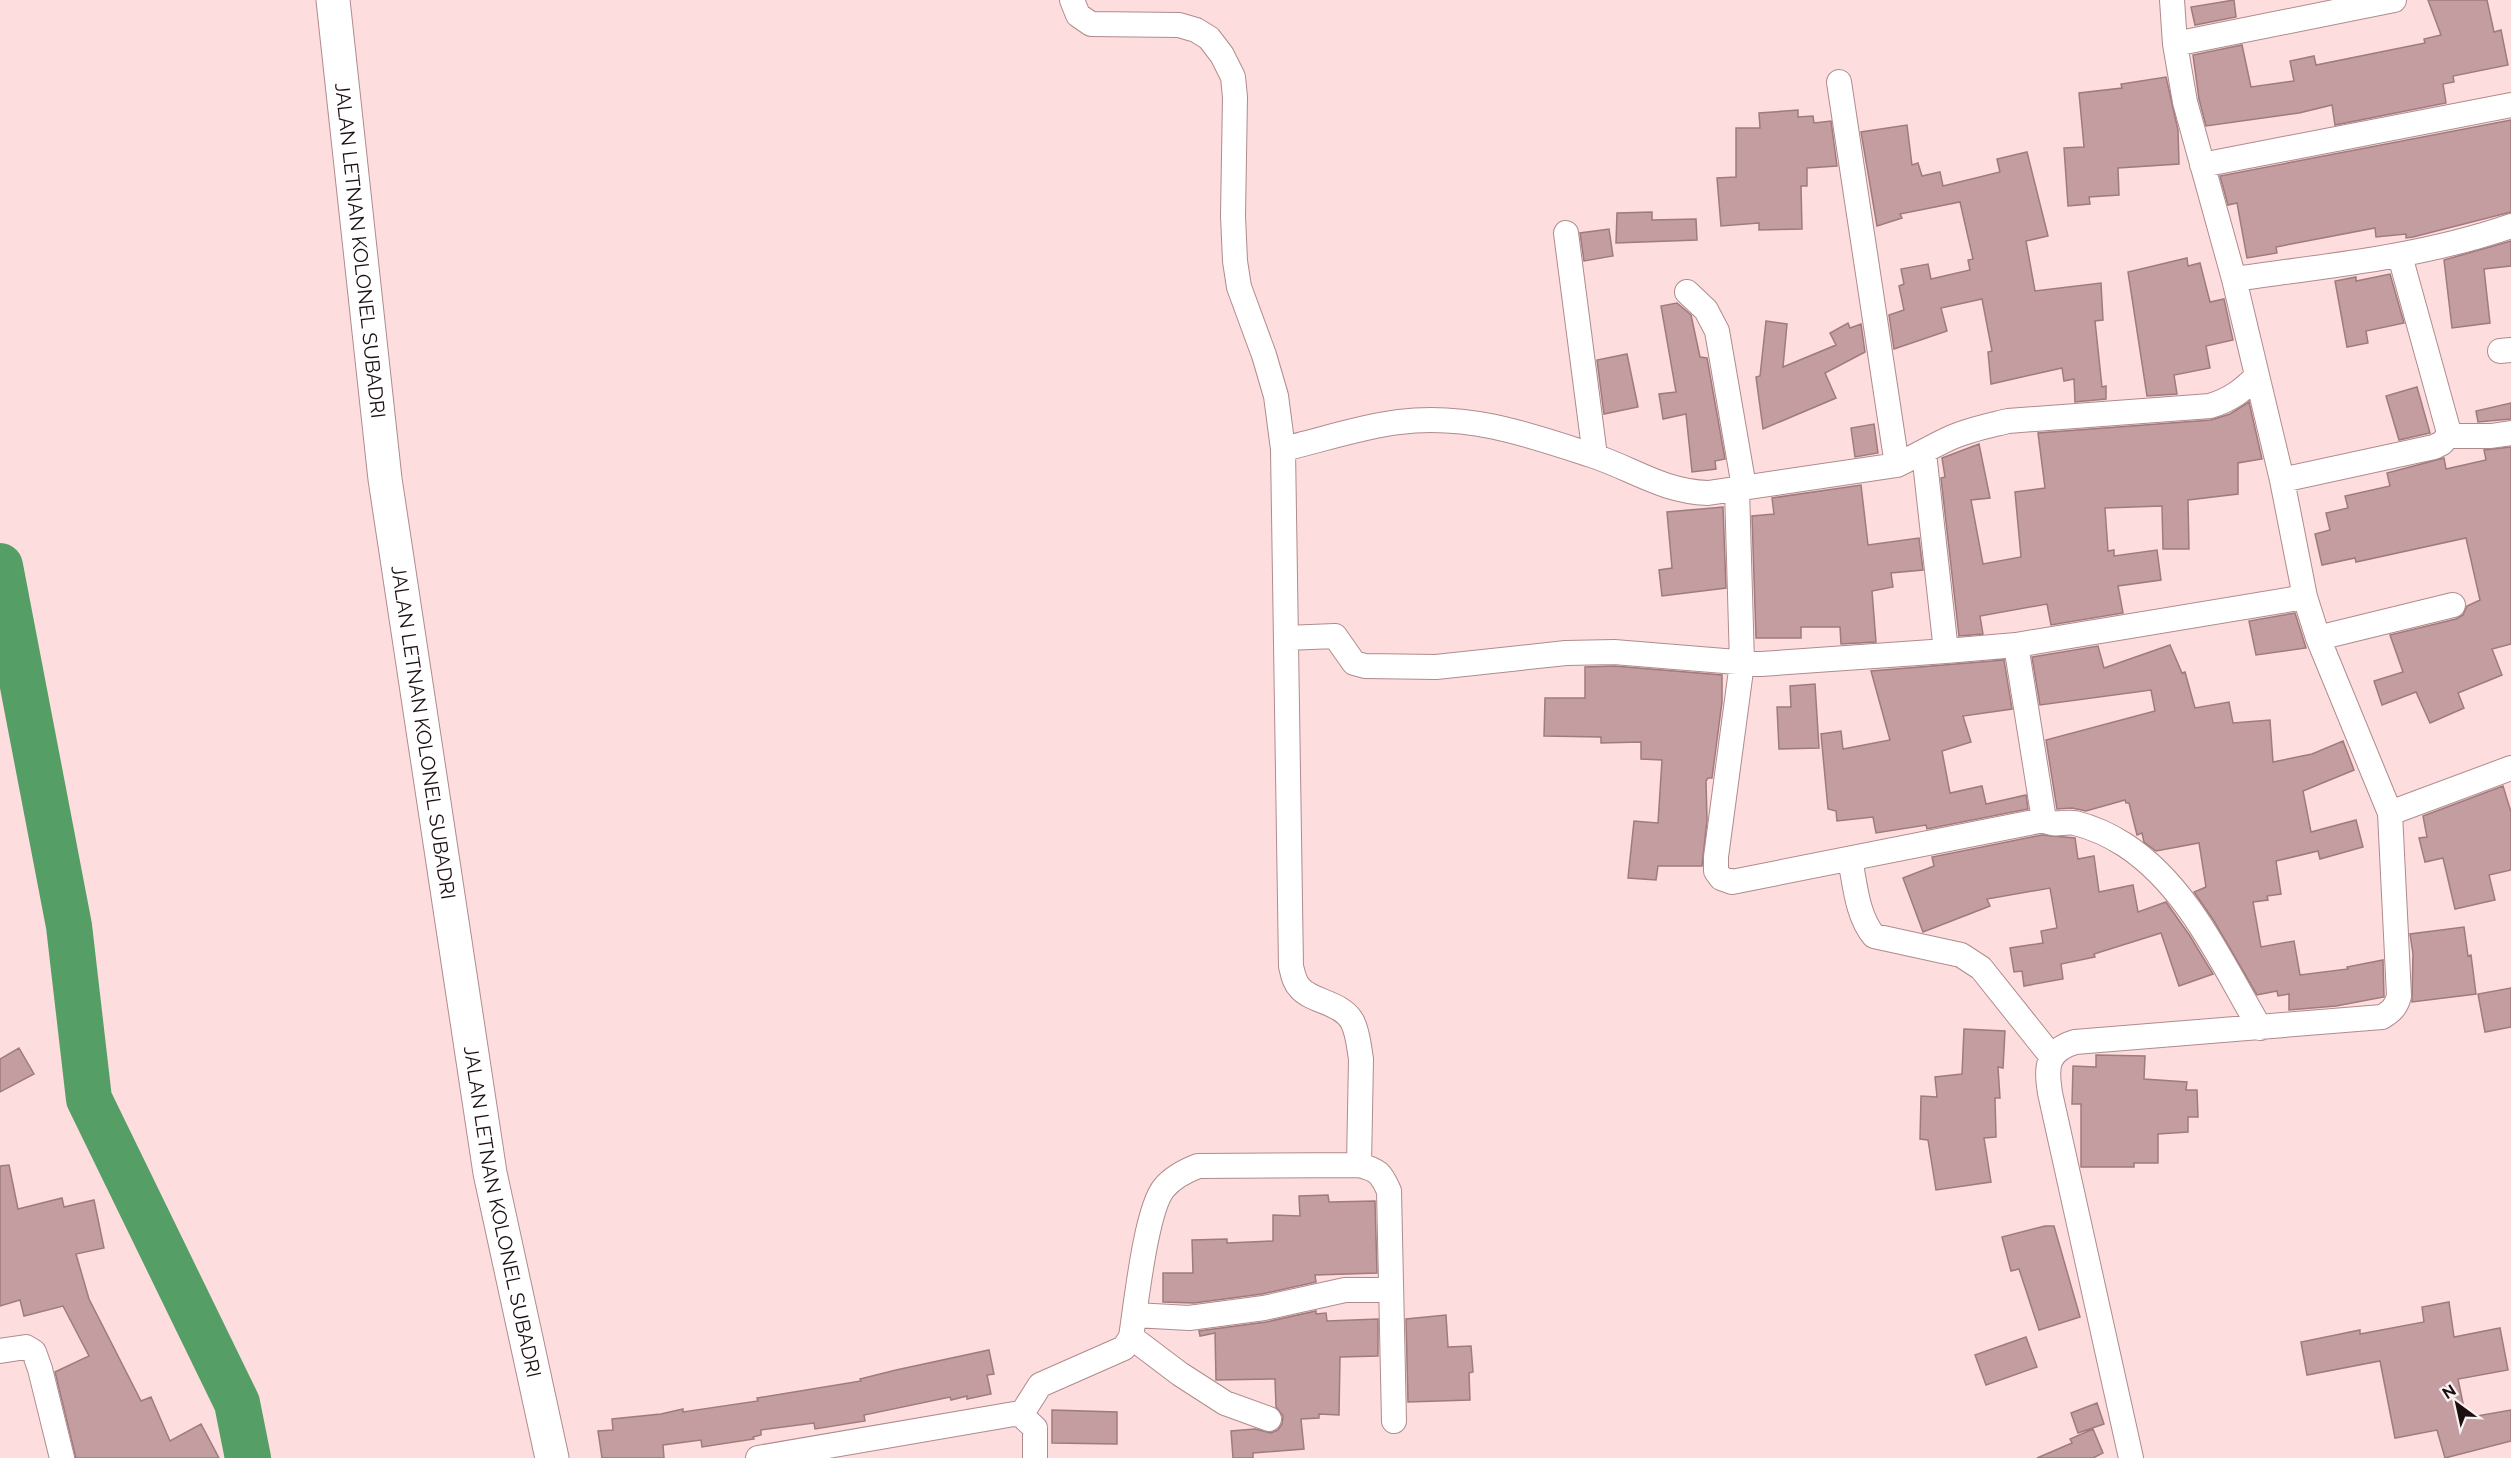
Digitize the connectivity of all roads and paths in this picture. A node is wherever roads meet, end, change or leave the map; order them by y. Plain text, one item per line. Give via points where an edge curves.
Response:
1 (333, 0) edge
2 (1072, 0) edge
3 (2172, 0) edge
4 (2394, 0) edge
5 (2175, 44) junction
6 (1839, 82) dead end
7 (2511, 105) edge
8 (2202, 165) junction
9 (2511, 226) edge
10 (1566, 233) dead end
11 (2400, 256) junction
12 (2234, 279) junction
13 (1687, 292) dead end
14 (2257, 376) junction
15 (2511, 433) edge
16 (2448, 436) junction
17 (1282, 450) junction
18 (1924, 453) junction
19 (1595, 456) junction
20 (1897, 465) junction
21 (2282, 480) junction
22 (1740, 488) junction
23 (2305, 597) junction
24 (2453, 605) dead end
25 (1286, 638) junction
26 (2318, 638) junction
27 (2016, 645) junction
28 (1946, 651) junction
29 (1743, 663) junction
30 (2511, 768) edge
31 (2390, 813) junction
32 (2044, 820) junction
33 (1850, 859) junction
34 (2260, 1028) junction
35 (2052, 1056) junction
36 (1359, 1165) junction
37 (1391, 1290) junction
38 (1133, 1326) junction
39 (0, 1351) edge
40 (1021, 1414) junction
41 (1269, 1419) dead end
42 (1394, 1421) dead end
43 (62, 1458) edge
44 (552, 1458) edge
45 (758, 1458) edge
46 (1035, 1458) edge
47 (2131, 1458) edge

1 - 44 main road, JALAN LETNAN KOLONEL SUBADRI via 385,478 490,1173
2 - 17 street via 1078,15 1091,24 1179,25 1196,30 1209,38 1233,76 1235,261 1239,287 1276,396
3 - 5 street
4 - 5 street
5 - 8 street
6 - 20 street
7 - 8 street
8 - 12 street
9 - 11 street via 2472,240
10 - 19 street
11 - 12 street
11 - 16 street
12 - 14 street
13 - 22 street via 1706,310 1718,331
14 - 18 street via 2227,401 2210,406 2008,421 1948,439
14 - 21 street
15 - 16 street
16 - 21 street via 2434,447
17 - 19 street via 1398,422 1449,419 1519,431
17 - 25 street
18 - 20 street
18 - 28 street
19 - 22 street via 1684,492
20 - 22 street
21 - 23 street
22 - 29 street
23 - 26 street
23 - 27 street
24 - 26 street
25 - 29 street via 1335,636 1354,663 1365,666 1436,667 1505,658 1614,652
25 - 36 street via 1291,966 1301,990 1335,1006 1351,1020 1361,1059
26 - 31 street
27 - 28 street
27 - 32 street
28 - 29 street
29 - 33 street via 1723,792 1716,871 1732,882
30 - 31 street
31 - 34 street via 2399,996 2396,1006 2382,1017
32 - 33 street
32 - 34 street via 2055,825 2075,823 2125,845 2174,890 2199,924
33 - 35 street via 1862,915 1874,936 1961,955 1981,968
34 - 35 street via 2075,1042 2062,1046
35 - 47 street via 2047,1070 2050,1094
36 - 37 street via 1375,1169 1389,1191
36 - 38 street via 1198,1166 1181,1173 1163,1188 1152,1209
37 - 38 street via 1345,1290 1264,1308
37 - 42 street
38 - 40 street via 1124,1348 1040,1385
38 - 41 street via 1180,1374 1225,1403
39 - 43 street via 26,1347 34,1352
40 - 45 street
40 - 46 street via 1035,1428

